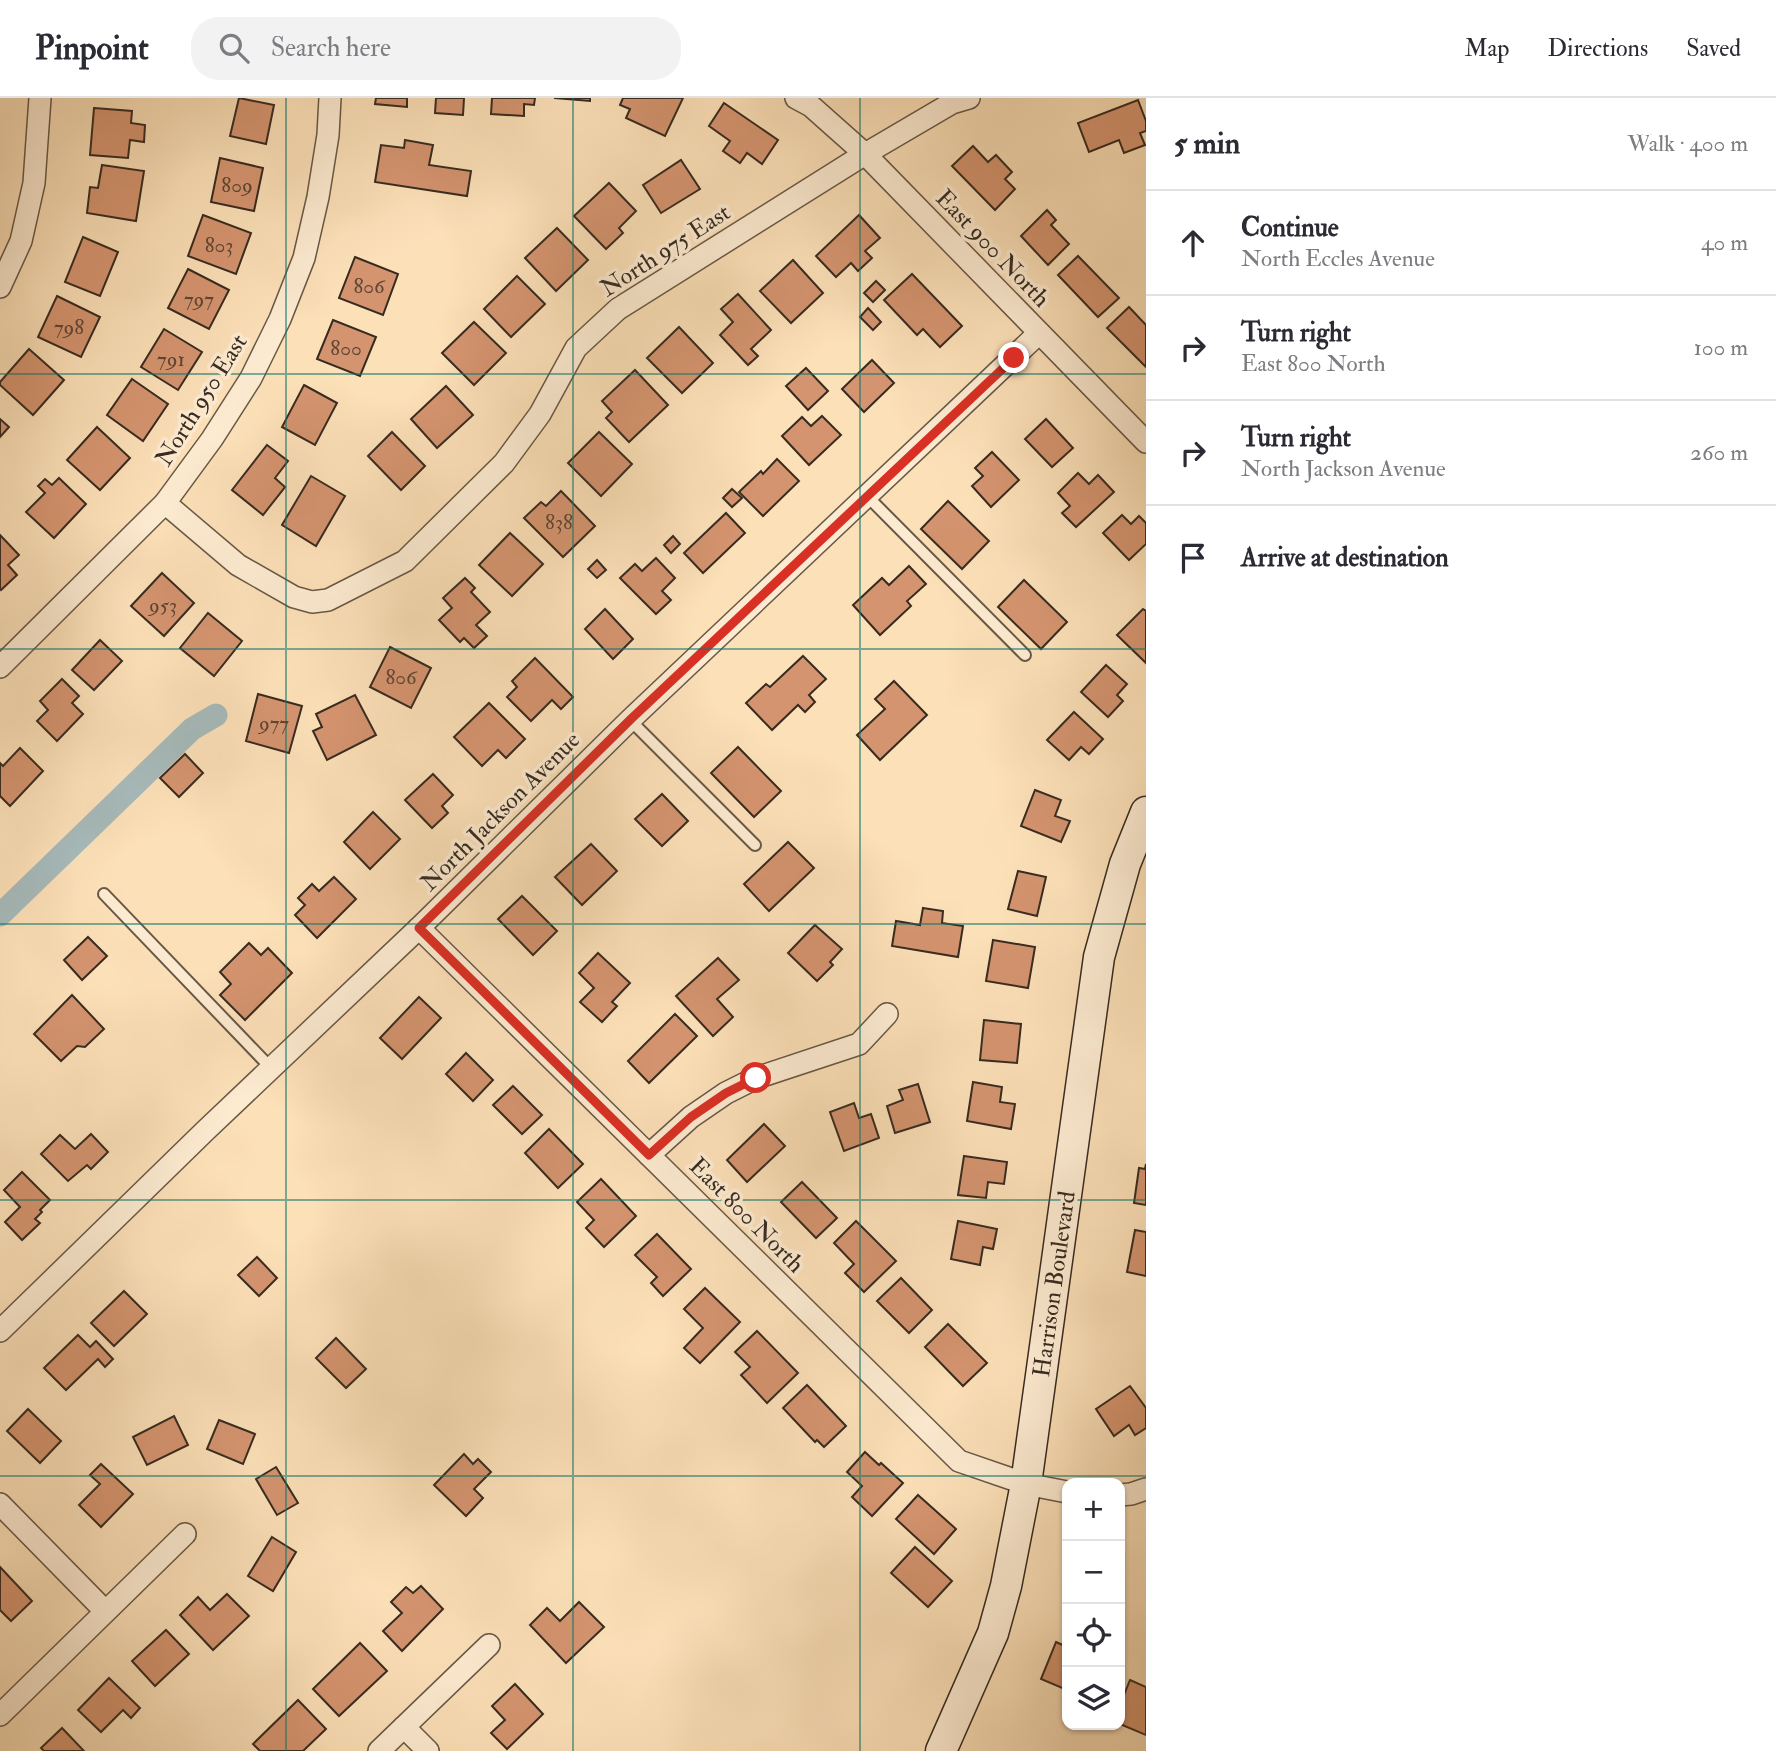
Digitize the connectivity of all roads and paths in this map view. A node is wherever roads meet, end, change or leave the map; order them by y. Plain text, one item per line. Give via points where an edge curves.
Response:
1 (40, 98) edge
2 (330, 98) edge
3 (796, 98) edge
4 (969, 98) edge
5 (865, 154) junction
6 (0, 288) edge
7 (1039, 332) junction
8 (1146, 442) edge
9 (867, 496) junction
10 (165, 503) junction
11 (1025, 655) dead end
12 (0, 667) edge
13 (631, 719) junction
14 (1146, 812) edge
15 (755, 845) dead end
16 (104, 894) dead end
17 (419, 928) junction
18 (887, 1014) dead end
19 (271, 1068) junction
20 (649, 1155) junction
21 (0, 1331) edge
22 (1026, 1484) junction
23 (1146, 1489) edge
24 (1062, 1491) edge
25 (1125, 1495) edge
26 (0, 1504) edge
27 (185, 1534) dead end
28 (105, 1611) junction
29 (489, 1645) dead end
30 (0, 1715) edge
31 (404, 1727) junction
32 (379, 1751) edge
33 (428, 1751) edge
34 (941, 1751) edge

1 - 6 street via 34,183 21,241
2 - 10 street, North 950 East via 318,197 304,258 281,319 251,378
3 - 5 street, East 900 North
4 - 5 street, North 975 East via 952,103
5 - 7 street, East 900 North
5 - 10 street, North 975 East via 618,309 576,348 540,414 504,463 405,561 328,600 295,597 238,565
7 - 8 street, East 900 North
7 - 9 street, North Jackson Avenue
9 - 11 lane
9 - 13 street, North Jackson Avenue
10 - 12 street, North 950 East
13 - 15 lane
13 - 17 street, North Jackson Avenue
14 - 22 street, Harrison Boulevard via 1125,864 1099,957
16 - 19 lane
17 - 19 street, North Jackson Avenue
17 - 20 street, East 800 North
18 - 20 street via 859,1044 756,1078 726,1093
19 - 21 street, North Jackson Avenue
20 - 22 street, East 800 North via 959,1461
22 - 24 street, East 800 North
22 - 34 street, Harrison Boulevard via 993,1633
23 - 25 street
26 - 28 street
27 - 28 street
28 - 30 street
29 - 31 street
31 - 32 street
31 - 33 street

